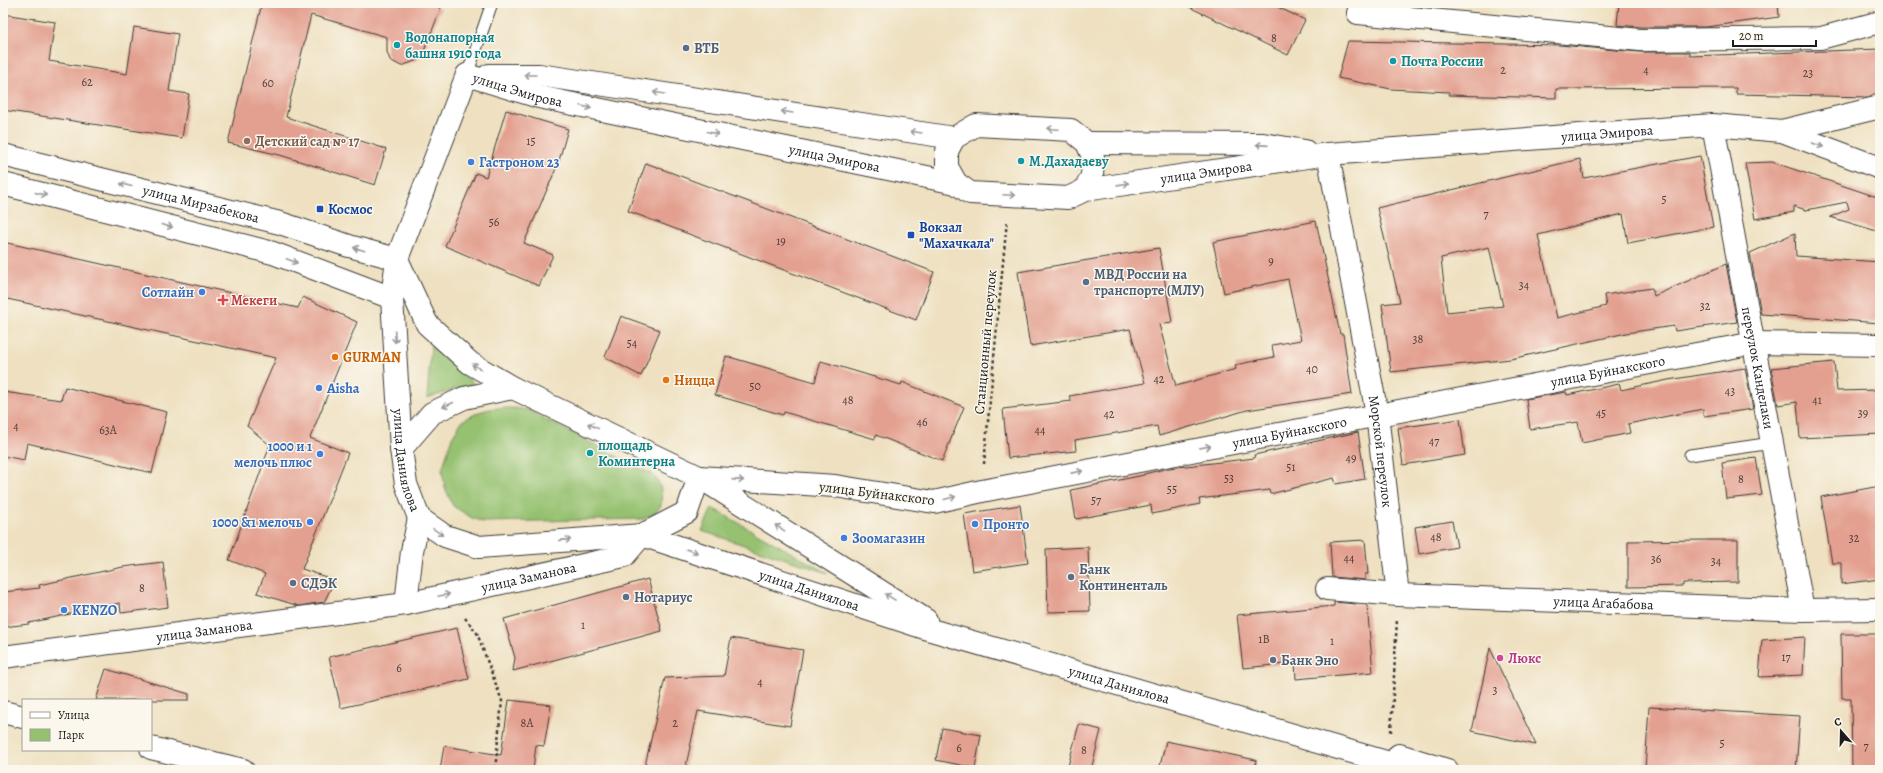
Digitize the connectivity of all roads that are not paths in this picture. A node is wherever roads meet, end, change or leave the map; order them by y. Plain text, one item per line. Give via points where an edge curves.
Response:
1 (492, 3) edge
2 (1358, 13) dead end
3 (1880, 22) edge
4 (467, 75) junction
5 (1880, 108) edge
6 (1713, 124) junction
7 (1782, 131) junction
8 (954, 138) junction
9 (1087, 143) junction
10 (1328, 154) junction
11 (3, 155) edge
12 (1880, 168) edge
13 (956, 183) junction
14 (3, 184) edge
15 (1085, 190) junction
16 (397, 260) junction
17 (392, 298) junction
18 (1754, 343) junction
19 (1880, 345) edge
20 (512, 388) junction
21 (1377, 414) junction
22 (1772, 443) junction
23 (401, 449) junction
24 (1690, 455) dead end
25 (699, 477) junction
26 (419, 518) junction
27 (642, 534) junction
28 (1328, 589) dead end
29 (1398, 595) junction
30 (406, 604) junction
31 (1880, 609) edge
32 (1803, 610) junction
33 (3, 657) edge
34 (3, 712) edge
35 (22, 717) edge
36 (152, 748) edge
37 (243, 770) edge
38 (1414, 770) edge
39 (1447, 770) edge

1 - 4 lane
2 - 3 street via 1640,40 1822,38
8 -> 4 street, улица Эмирова via 539,75
4 -> 13 street, улица Эмирова via 539,97
4 - 16 street, улица Даниялова
5 - 7 street
6 - 7 street, улица Эмирова
6 - 10 street, улица Эмирова
6 - 18 street, переулок Канделаки
7 -> 12 street, улица Эмирова
9 -> 8 street via 1071,130 976,125
8 - 13 street via 948,151 947,167
10 -> 9 street, улица Эмирова via 1263,144
9 - 15 street via 1093,157 1092,176
15 -> 10 street, улица Эмирова
10 - 21 street, Морской переулок
16 -> 11 street, улица Мирзабекова via 280,223
13 -> 15 street, улица Эмирова via 970,193 1068,198
14 -> 17 street via 273,253
16 - 17 street, улица Даниялова
20 -> 16 street, улица Даниялова via 470,363 426,324
17 -> 23 street, улица Даниялова
18 - 19 street, улица Буйнакского
18 - 21 street, улица Буйнакского
18 - 22 street, переулок Канделаки
20 -> 23 street via 464,398 432,413
25 -> 20 street, улица Даниялова
25 -> 21 street, улица Буйнакского via 835,486 934,502 982,490
21 - 29 street, Морской переулок
22 - 24 lane
22 - 32 street, переулок Канделаки
23 - 26 street, улица Даниялова via 406,484
25 - 27 street via 687,512
39 -> 25 street, улица Даниялова via 932,624
26 -> 27 street, улица Даниялова via 445,536 479,547
26 - 30 street
30 -> 27 street, улица Заманова via 624,556
27 -> 38 street, улица Даниялова via 931,630
28 - 29 street, улица Агабабова
29 - 32 street, улица Агабабова
30 - 33 street, улица Заманова
31 - 32 street, улица Агабабова
34 - 35 street
36 - 37 street

